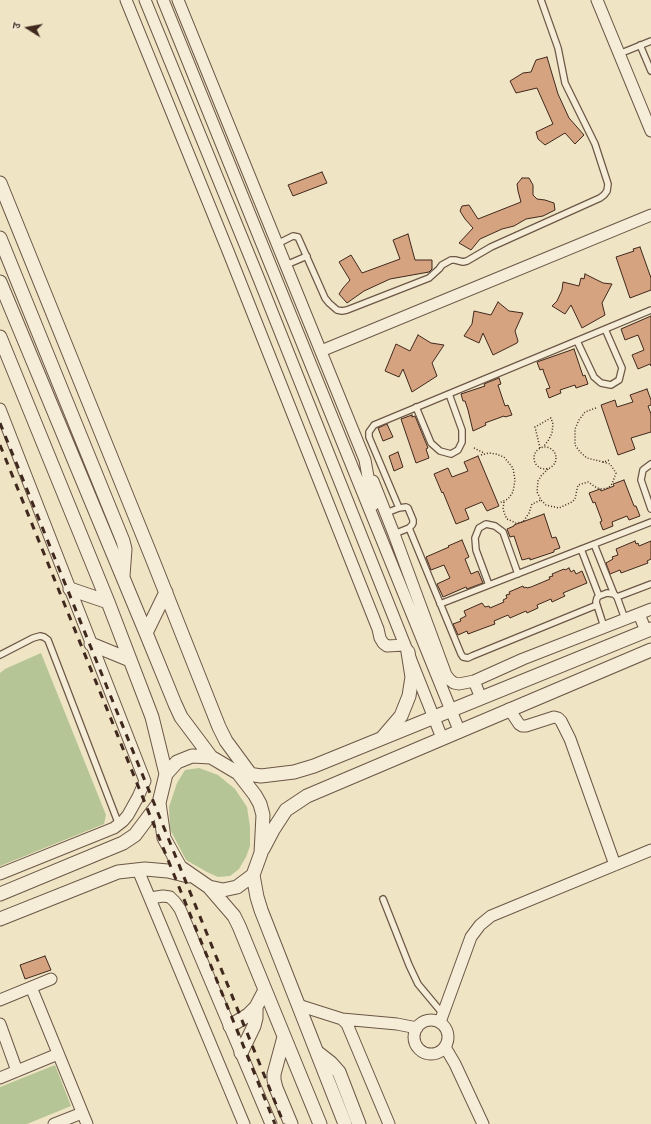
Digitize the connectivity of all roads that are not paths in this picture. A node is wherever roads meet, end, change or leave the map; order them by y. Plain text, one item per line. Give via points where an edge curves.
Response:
1 (126, 0) edge
2 (145, 0) edge
3 (163, 0) edge
4 (178, 0) edge
5 (541, 0) edge
6 (598, 0) edge
7 (651, 41) edge
8 (640, 45) junction
9 (619, 54) junction
10 (651, 71) edge
11 (651, 131) edge
12 (0, 182) edge
13 (651, 215) edge
14 (0, 238) edge
15 (277, 244) junction
16 (307, 256) junction
17 (286, 265) junction
18 (0, 282) edge
19 (651, 310) edge
20 (605, 329) junction
21 (0, 337) edge
22 (577, 341) junction
23 (321, 350) junction
24 (449, 394) junction
25 (416, 407) junction
26 (0, 409) edge
27 (2, 420) edge
28 (365, 460) junction
29 (651, 464) edge
30 (399, 508) junction
31 (651, 509) edge
32 (386, 513) junction
33 (651, 522) edge
34 (376, 525) junction
35 (409, 528) junction
36 (394, 534) junction
37 (594, 544) junction
38 (581, 549) junction
39 (518, 574) junction
40 (123, 578) junction
41 (651, 584) edge
42 (489, 585) junction
43 (70, 589) junction
44 (166, 592) junction
45 (616, 595) junction
46 (599, 596) junction
47 (108, 602) junction
48 (440, 604) junction
49 (597, 605) junction
50 (651, 609) edge
51 (639, 614) junction
52 (625, 619) junction
53 (604, 627) junction
54 (649, 630) edge
55 (146, 633) junction
56 (91, 644) junction
57 (407, 648) junction
58 (651, 650) edge
59 (0, 655) edge
60 (130, 660) junction
61 (474, 681) junction
62 (481, 698) junction
63 (510, 709) junction
64 (451, 710) junction
65 (434, 717) junction
66 (459, 730) junction
67 (381, 738) junction
68 (442, 738) junction
69 (211, 757) junction
70 (166, 774) junction
71 (245, 774) junction
72 (159, 803) junction
73 (119, 825) junction
74 (651, 850) edge
75 (261, 853) junction
76 (615, 865) junction
77 (138, 870) junction
78 (0, 874) edge
79 (253, 875) junction
80 (194, 877) junction
81 (209, 887) junction
82 (0, 894) edge
83 (150, 898) junction
84 (382, 899) dead end
85 (0, 919) edge
86 (51, 979) dead end
87 (31, 987) junction
88 (265, 990) junction
89 (0, 1000) edge
90 (298, 1005) junction
91 (256, 1007) junction
92 (441, 1018) junction
93 (342, 1019) junction
94 (0, 1024) edge
95 (230, 1026) junction
96 (416, 1028) junction
97 (284, 1037) junction
98 (445, 1047) junction
99 (317, 1052) junction
100 (241, 1053) junction
101 (58, 1054) junction
102 (17, 1071) junction
103 (0, 1078) edge
104 (82, 1113) junction
105 (54, 1124) edge
106 (87, 1124) edge
107 (244, 1124) edge
108 (271, 1124) edge
109 (291, 1124) edge
110 (320, 1124) edge
111 (345, 1124) edge
112 (359, 1124) edge
113 (389, 1124) edge
114 (483, 1124) edge

1 - 57 street via 380,638 387,646
2 - 57 street
3 - 34 street
4 - 15 street
5 - 16 lane via 556,42 566,84 595,144 608,184 604,195 491,247 467,261 451,260 429,278 347,310 337,310 329,303
6 - 9 street
7 - 8 lane
8 - 9 lane
8 - 10 lane
9 - 11 street
12 - 44 street
13 - 23 street
14 - 40 street via 123,541
15 - 16 lane via 296,236
15 - 17 street
16 - 17 lane
17 - 23 street
18 - 40 street
19 - 20 lane
20 - 22 lane
20 - 22 lane via 622,368 619,380 611,385 601,383 594,377
21 - 47 street
22 - 24 lane
23 - 28 street
24 - 25 lane
24 - 25 lane via 462,430 462,442 458,450 451,454 440,451 431,443
25 - 30 lane via 374,425 369,432
26 - 27 street
27 - 43 street
28 - 32 street
28 - 34 street
29 - 31 lane via 643,470 641,480
30 - 32 lane
30 - 35 lane via 408,508 414,523
32 - 36 street
33 - 37 lane
34 - 64 street
35 - 36 lane
35 - 48 lane
36 - 61 street via 446,675 454,683
37 - 38 lane
37 - 45 lane
38 - 39 lane
38 - 46 lane
39 - 42 lane
39 - 42 lane via 503,532 495,526 486,524 479,528 475,538 476,550
40 - 55 street
41 - 45 lane
42 - 48 lane
43 - 47 street
43 - 56 street
44 - 55 street
44 - 71 street via 219,727
45 - 46 lane via 608,593
45 - 52 lane
46 - 49 lane
47 - 60 street
48 - 49 lane via 461,654 468,658
49 - 53 lane
50 - 51 street
51 - 52 street
51 - 54 street
52 - 53 street
53 - 61 street
54 - 62 street
55 - 69 street via 174,704
56 - 60 street
56 - 73 street via 145,781 128,815
57 - 65 street
57 - 67 street via 412,677 410,696 401,716
58 - 63 street
59 - 73 lane via 33,638 40,636 48,640
60 - 70 street via 152,717
61 - 62 street
62 - 64 street
63 - 66 street
63 - 76 street via 522,726 554,717 561,721 570,739
64 - 65 street
64 - 66 street
65 - 67 street
65 - 68 street
66 - 68 street
67 - 71 street via 294,772 261,776
68 - 75 street via 307,796 286,810
69 - 70 street via 192,756 177,762
69 - 71 street
70 - 72 street
71 - 75 street via 264,815
72 - 80 street via 164,838 180,867
72 - 82 street via 135,835 123,843
73 - 78 street
74 - 76 street
75 - 79 street
76 - 92 street via 491,916 480,924 471,937
77 - 80 street via 168,871
77 - 83 street
77 - 85 street via 118,872
79 - 81 street via 237,887 223,890
79 - 90 street via 261,910
80 - 81 street
81 - 88 street via 234,916
83 - 95 street via 170,897 180,909
83 - 107 street
84 - 92 lane via 408,965
86 - 87 street
87 - 89 street
87 - 101 street
88 - 91 street
88 - 97 street
90 - 93 street
90 - 99 street
91 - 95 street
91 - 100 street via 254,1026
92 - 96 street via 424,1021
92 - 98 street via 449,1036
93 - 96 street
93 - 113 street via 349,1027
94 - 102 street
95 - 100 street
96 - 98 street via 416,1044 424,1052 435,1054
97 - 109 street via 274,1080
97 - 110 street
98 - 114 street
99 - 111 street
99 - 112 street via 339,1072
100 - 108 street
101 - 102 street
101 - 104 street
102 - 103 street
104 - 105 street
104 - 106 street

